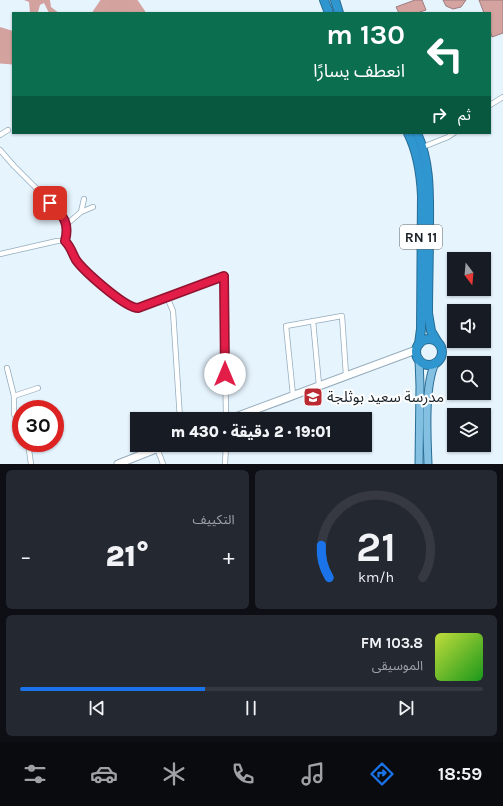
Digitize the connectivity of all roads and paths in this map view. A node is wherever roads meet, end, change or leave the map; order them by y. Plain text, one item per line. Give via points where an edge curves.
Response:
1 (324, 0) edge
2 (335, 0) edge
3 (329, 12) edge
4 (339, 12) edge
5 (503, 97) edge
6 (491, 104) edge
7 (8, 130) dead end
8 (408, 134) edge
9 (417, 134) edge
10 (452, 134) edge
11 (0, 136) edge
12 (423, 147) junction
13 (0, 150) edge
14 (84, 199) dead end
15 (93, 207) dead end
16 (81, 212) junction
17 (67, 224) junction
18 (65, 241) junction
19 (0, 254) edge
20 (167, 297) junction
21 (313, 321) junction
22 (437, 341) junction
23 (418, 347) junction
24 (419, 359) junction
25 (435, 363) junction
26 (8, 368) dead end
27 (346, 375) junction
28 (319, 385) junction
29 (38, 388) dead end
30 (293, 395) junction
31 (14, 396) junction
32 (14, 400) edge
33 (180, 412) edge
34 (226, 412) edge
35 (248, 412) edge
36 (29, 452) edge
37 (148, 452) edge
38 (159, 452) edge
39 (226, 452) edge
40 (31, 464) edge
41 (118, 464) edge
42 (163, 464) edge
43 (225, 464) edge
44 (419, 464) edge
45 (428, 464) edge

1 - 3 highway
2 - 4 highway
5 - 6 street
7 - 11 street
8 - 23 highway, RN 11 via 418,157 422,188 421,329
9 - 12 highway, RN 11
10 - 12 street
12 - 22 highway, RN 11 via 429,192 428,313 431,331
13 - 17 street via 60,212
14 - 16 street
15 - 16 street
16 - 17 street
17 - 18 street
18 - 19 street via 57,240
18 - 20 street via 87,273 133,308
20 - 33 street via 173,311
20 - 34 street via 224,276
21 - 27 street via 342,316
21 - 28 street
21 - 30 street via 286,326
22 - 23 highway via 426,339
22 - 25 highway via 443,352 439,361
23 - 24 highway
23 - 27 main road
24 - 25 highway via 426,364
24 - 44 main road
25 - 45 main road via 429,386
26 - 31 street
27 - 28 main road
28 - 30 main road
29 - 31 street
30 - 35 main road
31 - 32 street
36 - 40 street
37 - 41 main road
38 - 42 street
39 - 43 street

